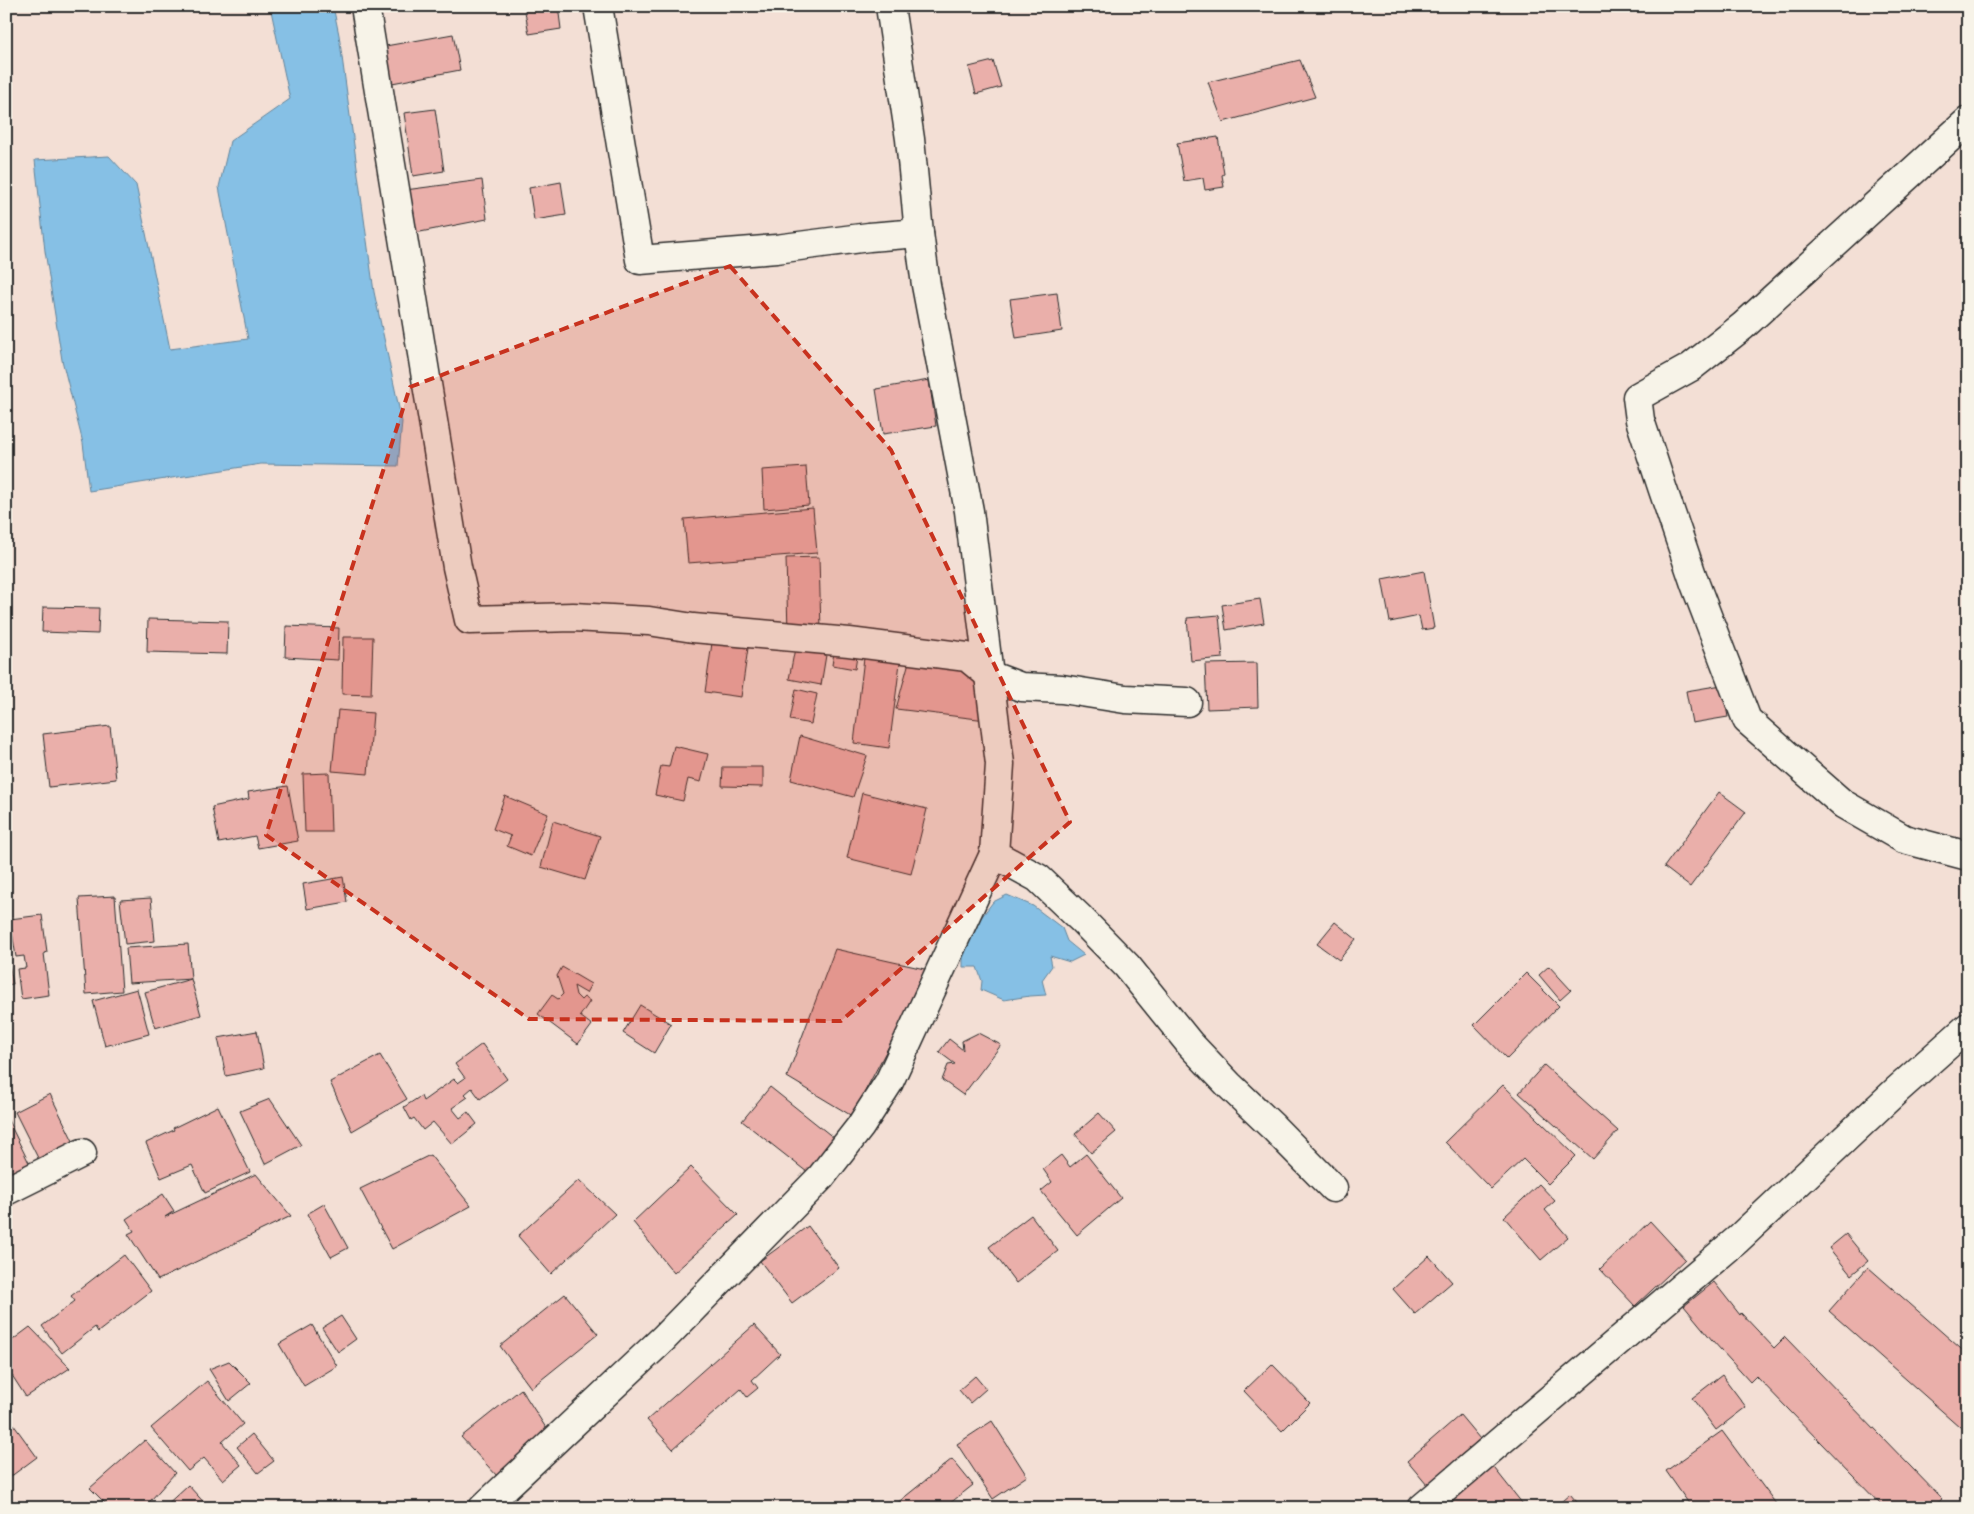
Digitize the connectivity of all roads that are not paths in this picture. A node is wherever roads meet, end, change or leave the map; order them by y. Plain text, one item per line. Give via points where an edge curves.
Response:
1 (365, 6) edge
2 (598, 6) edge
3 (890, 6) edge
4 (1968, 121) edge
5 (919, 233) junction
6 (989, 675) junction
7 (1187, 702) dead end
8 (994, 854) junction
9 (1968, 856) edge
10 (1968, 1028) edge
11 (82, 1153) dead end
12 (1332, 1188) dead end
13 (6, 1191) edge
14 (483, 1508) edge
15 (1422, 1508) edge

1 - 6 street via 469,620 573,617 649,621 849,642 967,657
2 - 5 street via 640,260
3 - 5 street via 910,139
4 - 9 street via 1744,326 1691,367 1637,397 1640,420 1665,496 1747,720 1843,804 1904,839
5 - 6 street via 969,511
6 - 7 street via 1021,687 1062,689 1125,700
6 - 8 street via 1000,764
8 - 12 street via 1038,878 1080,918 1127,966 1190,1044
8 - 14 street via 889,1082 860,1127 821,1177 663,1339
10 - 15 street via 1737,1240
11 - 13 street

